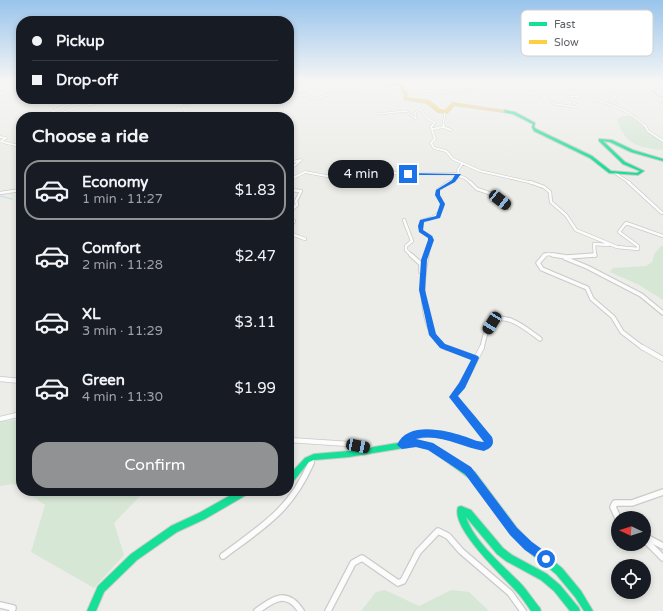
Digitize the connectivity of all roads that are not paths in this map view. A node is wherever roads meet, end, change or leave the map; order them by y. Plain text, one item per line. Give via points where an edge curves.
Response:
1 (418, 110) edge
2 (421, 110) edge
3 (437, 110) edge
4 (447, 110) edge
5 (492, 110) edge
6 (620, 110) edge
7 (623, 110) edge
8 (445, 112) junction
9 (626, 112) junction
10 (378, 114) dead end
11 (443, 127) junction
12 (433, 129) junction
13 (451, 130) dead end
14 (0, 137) edge
15 (663, 141) edge
16 (16, 145) edge
17 (663, 160) edge
18 (294, 162) edge
19 (462, 164) junction
20 (294, 166) edge
21 (616, 173) junction
22 (459, 175) junction
23 (294, 178) edge
24 (294, 190) edge
25 (16, 191) edge
26 (0, 193) edge
27 (294, 208) edge
28 (509, 208) dead end
29 (662, 213) edge
30 (404, 220) dead end
31 (294, 234) edge
32 (663, 236) edge
33 (305, 239) dead end
34 (616, 246) junction
35 (562, 257) junction
36 (424, 273) junction
37 (663, 313) edge
38 (540, 339) dead end
39 (476, 358) junction
40 (663, 359) edge
41 (0, 379) edge
42 (16, 381) edge
43 (16, 415) edge
44 (0, 419) edge
45 (294, 440) edge
46 (402, 445) junction
47 (376, 450) junction
48 (314, 457) junction
49 (294, 474) edge
50 (663, 492) edge
51 (294, 495) edge
52 (236, 496) edge
53 (293, 496) edge
54 (616, 511) edge
55 (651, 541) edge
56 (651, 545) edge
57 (663, 546) edge
58 (223, 556) dead end
59 (663, 558) edge
60 (0, 605) edge
61 (12, 611) edge
62 (91, 611) edge
63 (257, 611) edge
64 (300, 611) edge
65 (328, 611) edge
66 (523, 611) edge
67 (537, 611) edge
68 (576, 611) edge
69 (589, 611) edge

1 - 10 street via 414,114 415,119 410,118 406,111
2 - 12 street via 427,118 436,123 431,126
3 - 8 street
4 - 8 street
5 - 21 street via 514,113 532,123 535,130 591,157 610,172
6 - 9 street
7 - 9 street
8 - 11 street
9 - 15 street
11 - 12 street
11 - 13 street
12 - 19 street via 435,138 431,144 434,148 446,151
14 - 16 street via 6,138 1,141
17 - 21 street via 632,151 611,141 600,140 624,164 642,171 638,174
18 - 20 street via 301,160
19 - 22 street via 458,170
19 - 34 street via 544,187 550,192 551,202 566,215 576,230
21 - 29 street
22 - 23 street via 389,174 366,180 305,172
22 - 28 street via 477,188 495,195
22 - 36 street via 438,190 437,195 443,204 438,216 422,221 421,231 431,240 424,260
24 - 27 street via 302,190
25 - 26 street
30 - 36 street via 412,241 406,246 406,250 421,264
31 - 33 street
32 - 34 street via 626,223 619,232 639,248 635,250
34 - 35 street via 594,244 595,256
35 - 37 street via 641,295
35 - 40 street via 548,254 538,263 542,269 587,288 592,299 613,317 622,332
36 - 39 street via 422,290 432,335 443,346
38 - 39 street via 514,323 496,320 487,330 482,349
39 - 46 street via 466,380 453,397 489,440 487,446 429,433 410,437
41 - 42 street
43 - 44 street
45 - 47 street via 349,444
46 - 47 street
46 - 69 street via 416,443 430,446 468,471 514,531 559,571
47 - 48 street
48 - 49 street via 307,460
48 - 51 street
50 - 54 street via 632,503 615,503
52 - 62 street via 202,516 174,528 134,557 101,589
53 - 58 street
55 - 57 street
56 - 59 street
60 - 61 street via 10,606 13,608
63 - 64 street via 278,597 292,601
65 - 66 street via 353,563 362,558 398,583 403,581 418,552 438,531 448,536 461,552 510,593
67 - 68 street via 521,590 485,553 464,522 461,510 468,513 500,552 544,577

